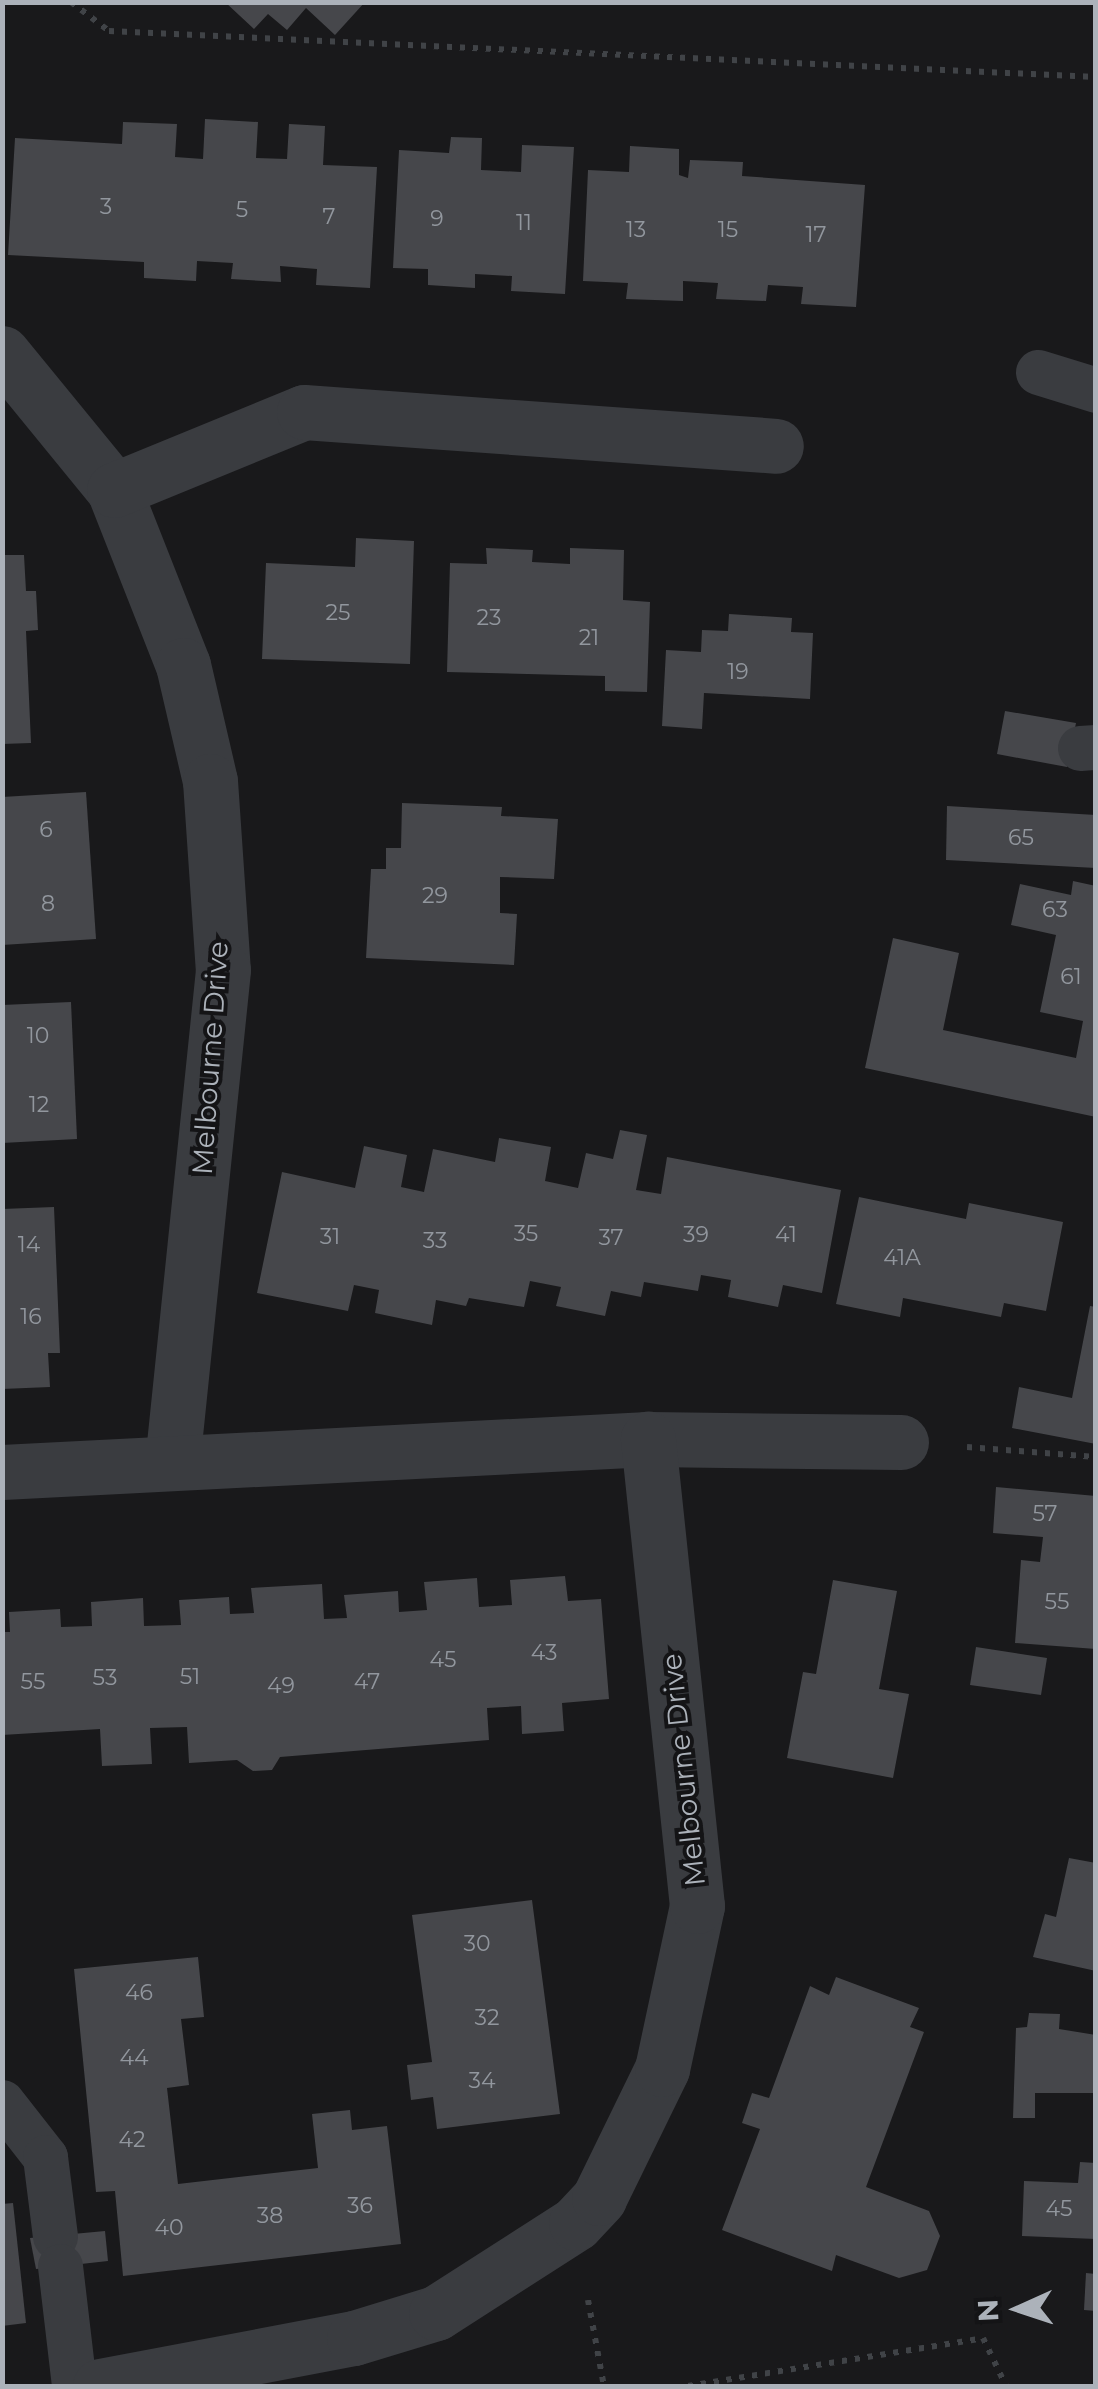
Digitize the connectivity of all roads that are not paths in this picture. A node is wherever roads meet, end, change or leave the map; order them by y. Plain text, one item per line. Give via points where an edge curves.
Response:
1 (2, 353) edge
2 (1038, 372) dead end
3 (1096, 390) edge
4 (776, 446) dead end
5 (114, 490) junction
6 (648, 1439) junction
7 (901, 1442) road end
8 (172, 1461) junction
9 (2, 1472) edge
10 (2, 2102) edge
11 (74, 2386) edge
12 (100, 2386) edge

1 - 5 street, Melbourne Drive
2 - 3 lane
4 - 5 street via 304,412
5 - 8 street, Melbourne Drive via 183,664 210,781 223,970
6 - 7 street
6 - 8 street
6 - 12 street, Melbourne Drive via 697,1906 662,2069 599,2198 576,2224 436,2313 354,2338
8 - 9 street
10 - 11 lane via 44,2157

